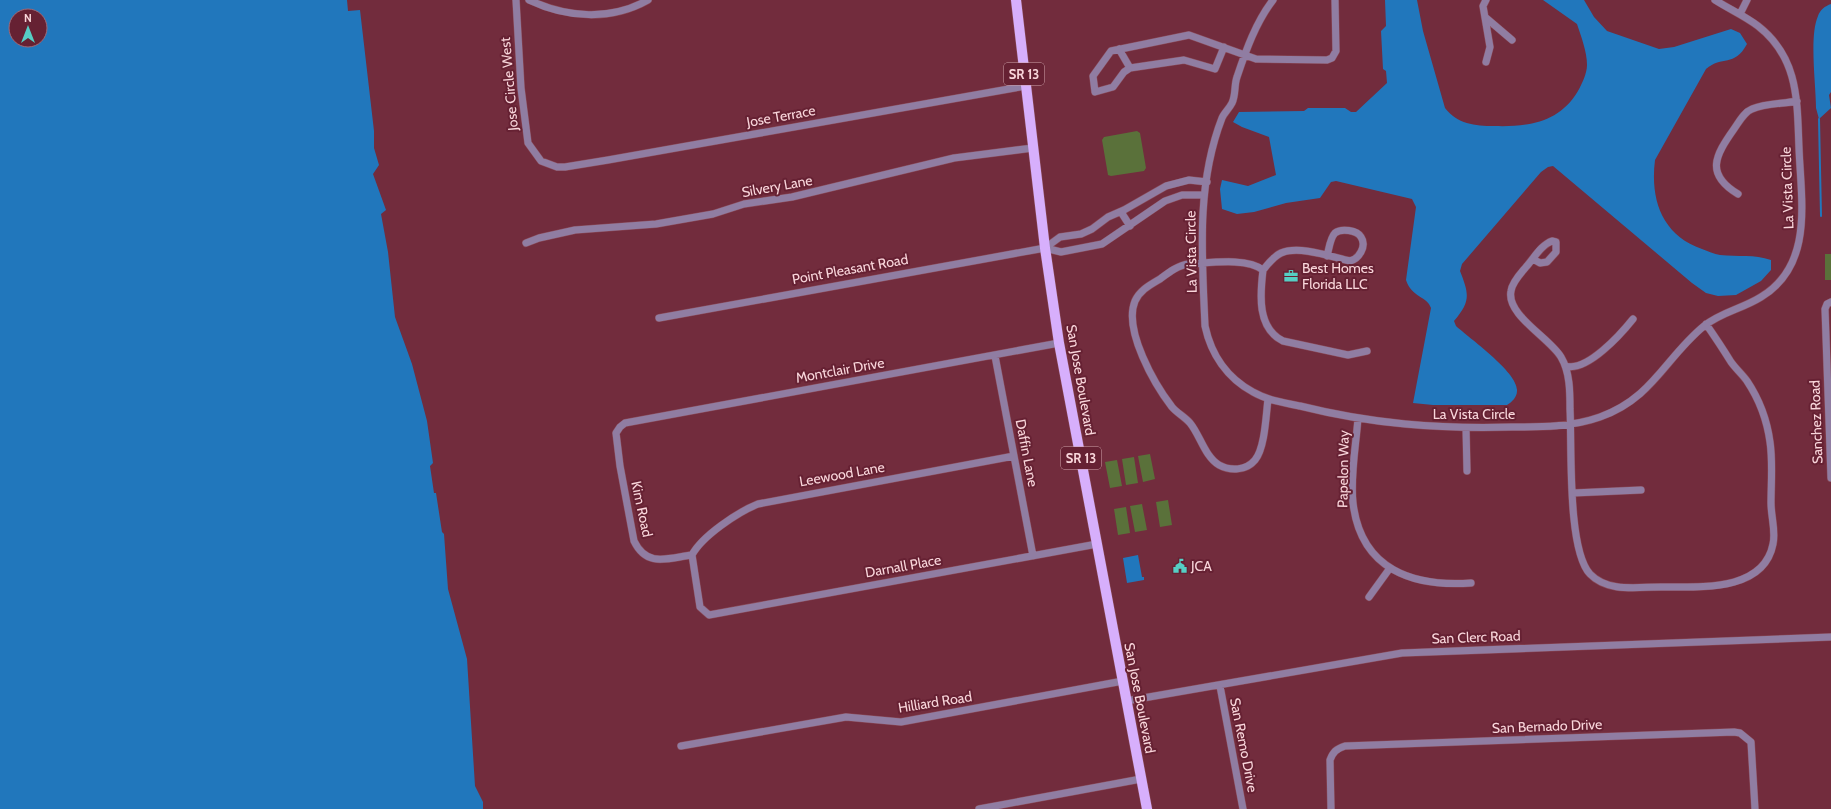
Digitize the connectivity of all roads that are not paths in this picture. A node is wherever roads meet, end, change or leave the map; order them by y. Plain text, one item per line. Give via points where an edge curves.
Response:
1 (516, 0) edge
2 (529, 0) edge
3 (648, 0) edge
4 (1016, 0) edge
5 (1273, 0) edge
6 (1335, 0) edge
7 (1486, 0) edge
8 (1715, 0) edge
9 (1748, 0) edge
10 (1740, 14) junction
11 (1485, 17) junction
12 (1512, 40) dead end
13 (1224, 47) junction
14 (1119, 49) junction
15 (1246, 56) junction
16 (1486, 62) dead end
17 (1130, 68) junction
18 (1026, 86) junction
19 (1797, 101) junction
20 (1033, 148) junction
21 (541, 161) joint
22 (1207, 182) junction
23 (1153, 194) junction
24 (1738, 194) dead end
25 (1204, 195) junction
26 (1160, 204) junction
27 (1121, 212) junction
28 (1130, 226) junction
29 (526, 243) dead end
30 (1045, 248) junction
31 (1327, 256) junction
32 (1533, 259) dead end
33 (1202, 264) junction
34 (1263, 270) junction
35 (1831, 302) edge
36 (659, 318) dead end
37 (1633, 319) dead end
38 (1706, 324) junction
39 (1059, 343) junction
40 (1367, 351) dead end
41 (995, 356) junction
42 (1829, 365) edge
43 (1566, 366) junction
44 (1268, 399) junction
45 (1358, 418) junction
46 (625, 423) joint
47 (1571, 425) junction
48 (1466, 428) junction
49 (1014, 456) junction
50 (1467, 471) dead end
51 (1831, 478) edge
52 (1641, 490) dead end
53 (1573, 493) junction
54 (1097, 544) junction
55 (692, 555) junction
56 (1033, 556) junction
57 (1390, 568) junction
58 (1471, 583) dead end
59 (1369, 597) dead end
60 (1831, 637) edge
61 (1123, 681) junction
62 (1220, 686) junction
63 (1126, 701) junction
64 (681, 746) dead end
65 (1141, 779) junction
66 (979, 809) edge
67 (1147, 809) edge
68 (1243, 809) edge
69 (1331, 809) edge
70 (1755, 809) edge

1 - 21 street, Jose Circle West via 526,139
2 - 3 street via 555,11 585,15 622,11
4 - 18 main road, San Jose Boulevard / SR 13
5 - 15 street, La Vista Circle via 1256,28
6 - 15 street via 1336,51 1332,58 1263,60
7 - 11 street via 1483,6
8 - 10 street, La Vista Circle
9 - 10 street
10 - 19 street, La Vista Circle via 1759,27 1775,44 1792,75
11 - 12 street
11 - 16 street via 1490,47
13 - 14 street via 1189,35
13 - 15 street
13 - 17 street via 1215,69 1184,60
14 - 17 street
14 - 17 street via 1111,51 1093,76 1095,92 1113,87
15 - 22 street, La Vista Circle via 1236,77 1232,103 1222,118 1214,143
18 - 20 main road, San Jose Boulevard / SR 13
18 - 21 street, Jose Terrace via 565,167
19 - 24 street via 1750,109 1728,137 1716,162 1717,172 1724,186
19 - 38 street, La Vista Circle via 1802,220 1794,262 1779,283 1763,296
20 - 29 street, Silvery Lane via 954,158 798,196 744,204 713,214 656,224 575,230
20 - 30 main road, San Jose Boulevard / SR 13
22 - 23 street, Point Pleasant Road via 1179,181
22 - 25 street, La Vista Circle
23 - 26 street
23 - 27 street, Point Pleasant Road
25 - 26 street, Point Pleasant Road via 1182,195
25 - 33 street, La Vista Circle
26 - 28 street, Point Pleasant Road
27 - 28 street
27 - 30 street, Point Pleasant Road via 1080,234 1060,237
28 - 30 street, Point Pleasant Road via 1102,244 1061,252
30 - 36 street, Point Pleasant Road
30 - 39 main road, San Jose Boulevard / SR 13
31 - 31 street via 1350,261 1357,259 1361,254 1361,237 1357,233 1336,231
31 - 34 street via 1299,250 1282,252
32 - 43 street via 1512,286 1512,302 1518,313 1554,348
33 - 34 street via 1245,262
33 - 44 street, La Vista Circle via 1205,326 1216,356 1236,382
33 - 44 street via 1180,266 1144,289 1135,302 1133,321 1149,371 1173,407 1189,422 1210,456 1217,464 1226,468 1236,470 1255,461 1260,451
34 - 40 street via 1263,314 1265,323 1276,337 1283,341 1348,355
35 - 42 street, Sanchez Road via 1825,309
37 - 43 street via 1604,351 1578,364
38 - 47 street, La Vista Circle via 1641,394 1611,413
38 - 53 street via 1746,380 1766,420 1771,443 1771,509 1774,540 1767,561 1753,575 1738,581 1707,586 1613,586 1589,574 1580,553 1573,514
39 - 41 street, Montclair Drive
39 - 54 main road, San Jose Boulevard / SR 13
41 - 46 street, Montclair Drive
41 - 49 street, Daffin Lane
42 - 51 street, Sanchez Road
43 - 47 street
44 - 45 street, La Vista Circle
45 - 48 street, La Vista Circle via 1417,426
45 - 57 street, Papelon Way via 1353,490 1355,518 1367,545
46 - 55 street, Kim Road via 616,433 622,479 638,550 653,559
47 - 48 street, La Vista Circle
47 - 53 street
48 - 50 street
49 - 55 street, Leewood Lane via 758,504 722,525 701,543
49 - 56 street, Daffin Lane
52 - 53 street
54 - 56 street, Darnall Place
54 - 61 main road, San Jose Boulevard / SR 13
55 - 56 street, Darnall Place via 700,607 710,615
57 - 58 street, Papelon Way via 1408,577 1431,583
57 - 59 street
60 - 62 street, San Clerc Road via 1402,653
61 - 63 main road, San Jose Boulevard / SR 13
61 - 64 street, Hilliard Road via 901,722 846,717
62 - 63 street, San Clerc Road
62 - 68 street, San Remo Drive
63 - 65 main road, San Jose Boulevard / SR 13
65 - 66 street
65 - 67 main road, San Jose Boulevard / SR 13
69 - 70 street, San Bernado Drive via 1330,760 1338,748 1345,746 1734,732 1746,736 1751,742

